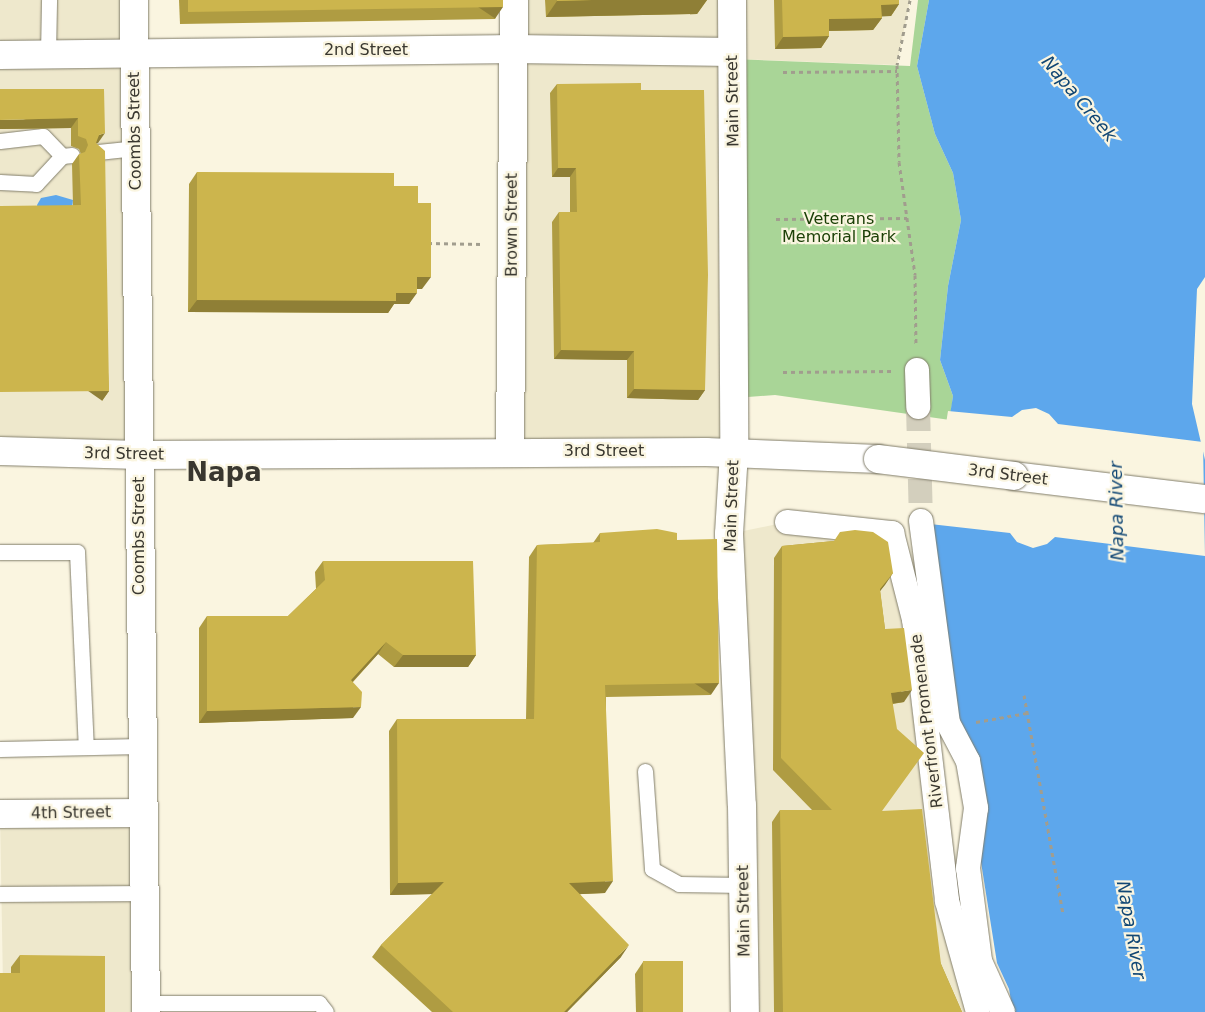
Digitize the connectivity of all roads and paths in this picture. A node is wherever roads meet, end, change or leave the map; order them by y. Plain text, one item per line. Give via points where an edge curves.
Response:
1 (48, 0) edge
2 (134, 0) edge
3 (514, 0) edge
4 (732, 0) edge
5 (910, 0) edge
6 (513, 49) junction
7 (134, 52) junction
8 (732, 52) junction
9 (48, 54) junction
10 (0, 55) edge
11 (897, 71) junction
12 (784, 72) dead end
13 (0, 141) edge
14 (135, 148) junction
15 (98, 152) edge
16 (0, 182) edge
17 (907, 218) junction
18 (776, 219) dead end
19 (422, 243) edge
20 (482, 244) dead end
21 (907, 370) junction
22 (783, 372) dead end
23 (918, 407) tunnel mouth
24 (510, 450) junction
25 (0, 451) edge
26 (734, 452) junction
27 (139, 455) junction
28 (1205, 499) edge
29 (921, 521) tunnel mouth
30 (788, 522) dead end
31 (0, 552) edge
32 (1024, 695) dead end
33 (1027, 713) junction
34 (950, 727) junction
35 (141, 746) junction
36 (86, 747) junction
37 (0, 749) edge
38 (645, 772) dead end
39 (142, 813) junction
40 (0, 814) edge
41 (743, 885) junction
42 (144, 893) junction
43 (0, 894) edge
44 (1063, 913) dead end
45 (146, 1008) edge
46 (273, 1008) edge
47 (294, 1008) edge
48 (326, 1012) edge
49 (734, 1012) edge
50 (746, 1012) edge
51 (978, 1012) edge
52 (1003, 1012) edge

1 - 9 lane
2 - 7 street, Coombs Street
3 - 6 street, Brown Street
4 - 8 street, Main Street
5 - 11 path
6 - 7 street, 2nd Street
6 - 8 street, 2nd Street
6 - 24 street, Brown Street
7 - 9 street, 2nd Street
7 - 14 street, Coombs Street
8 - 26 street, Main Street
9 - 10 street, 2nd Street
11 - 12 path
11 - 17 path via 899,162
13 - 16 lane via 43,136 67,155 36,184
14 - 15 lane
14 - 27 street, Coombs Street
17 - 18 path
17 - 21 path via 915,275
19 - 20 path
21 - 22 path
21 - 23 street
24 - 26 street, 3rd Street
24 - 27 street, 3rd Street
25 - 27 street, 3rd Street
26 - 28 street, 3rd Street, bridge via 878,459
26 - 41 street, Main Street via 729,534
27 - 35 street, Coombs Street
29 - 34 street, Riverfront Promenade
30 - 51 street, Riverfront Promenade via 892,533 914,619 947,901
31 - 36 lane via 77,552
32 - 33 path
33 - 34 path
33 - 44 path
34 - 52 street, Riverfront Promenade via 968,761 976,808 968,868 980,961
35 - 36 lane
35 - 39 street, Coombs Street
36 - 37 lane
38 - 41 lane via 652,869 679,884
39 - 40 street, 4th Street
39 - 42 street, Coombs Street
41 - 50 street, Main Street
42 - 43 lane
42 - 45 street, Coombs Street
45 - 46 lane
46 - 47 lane
47 - 48 lane via 320,1003
49 - 50 lane

